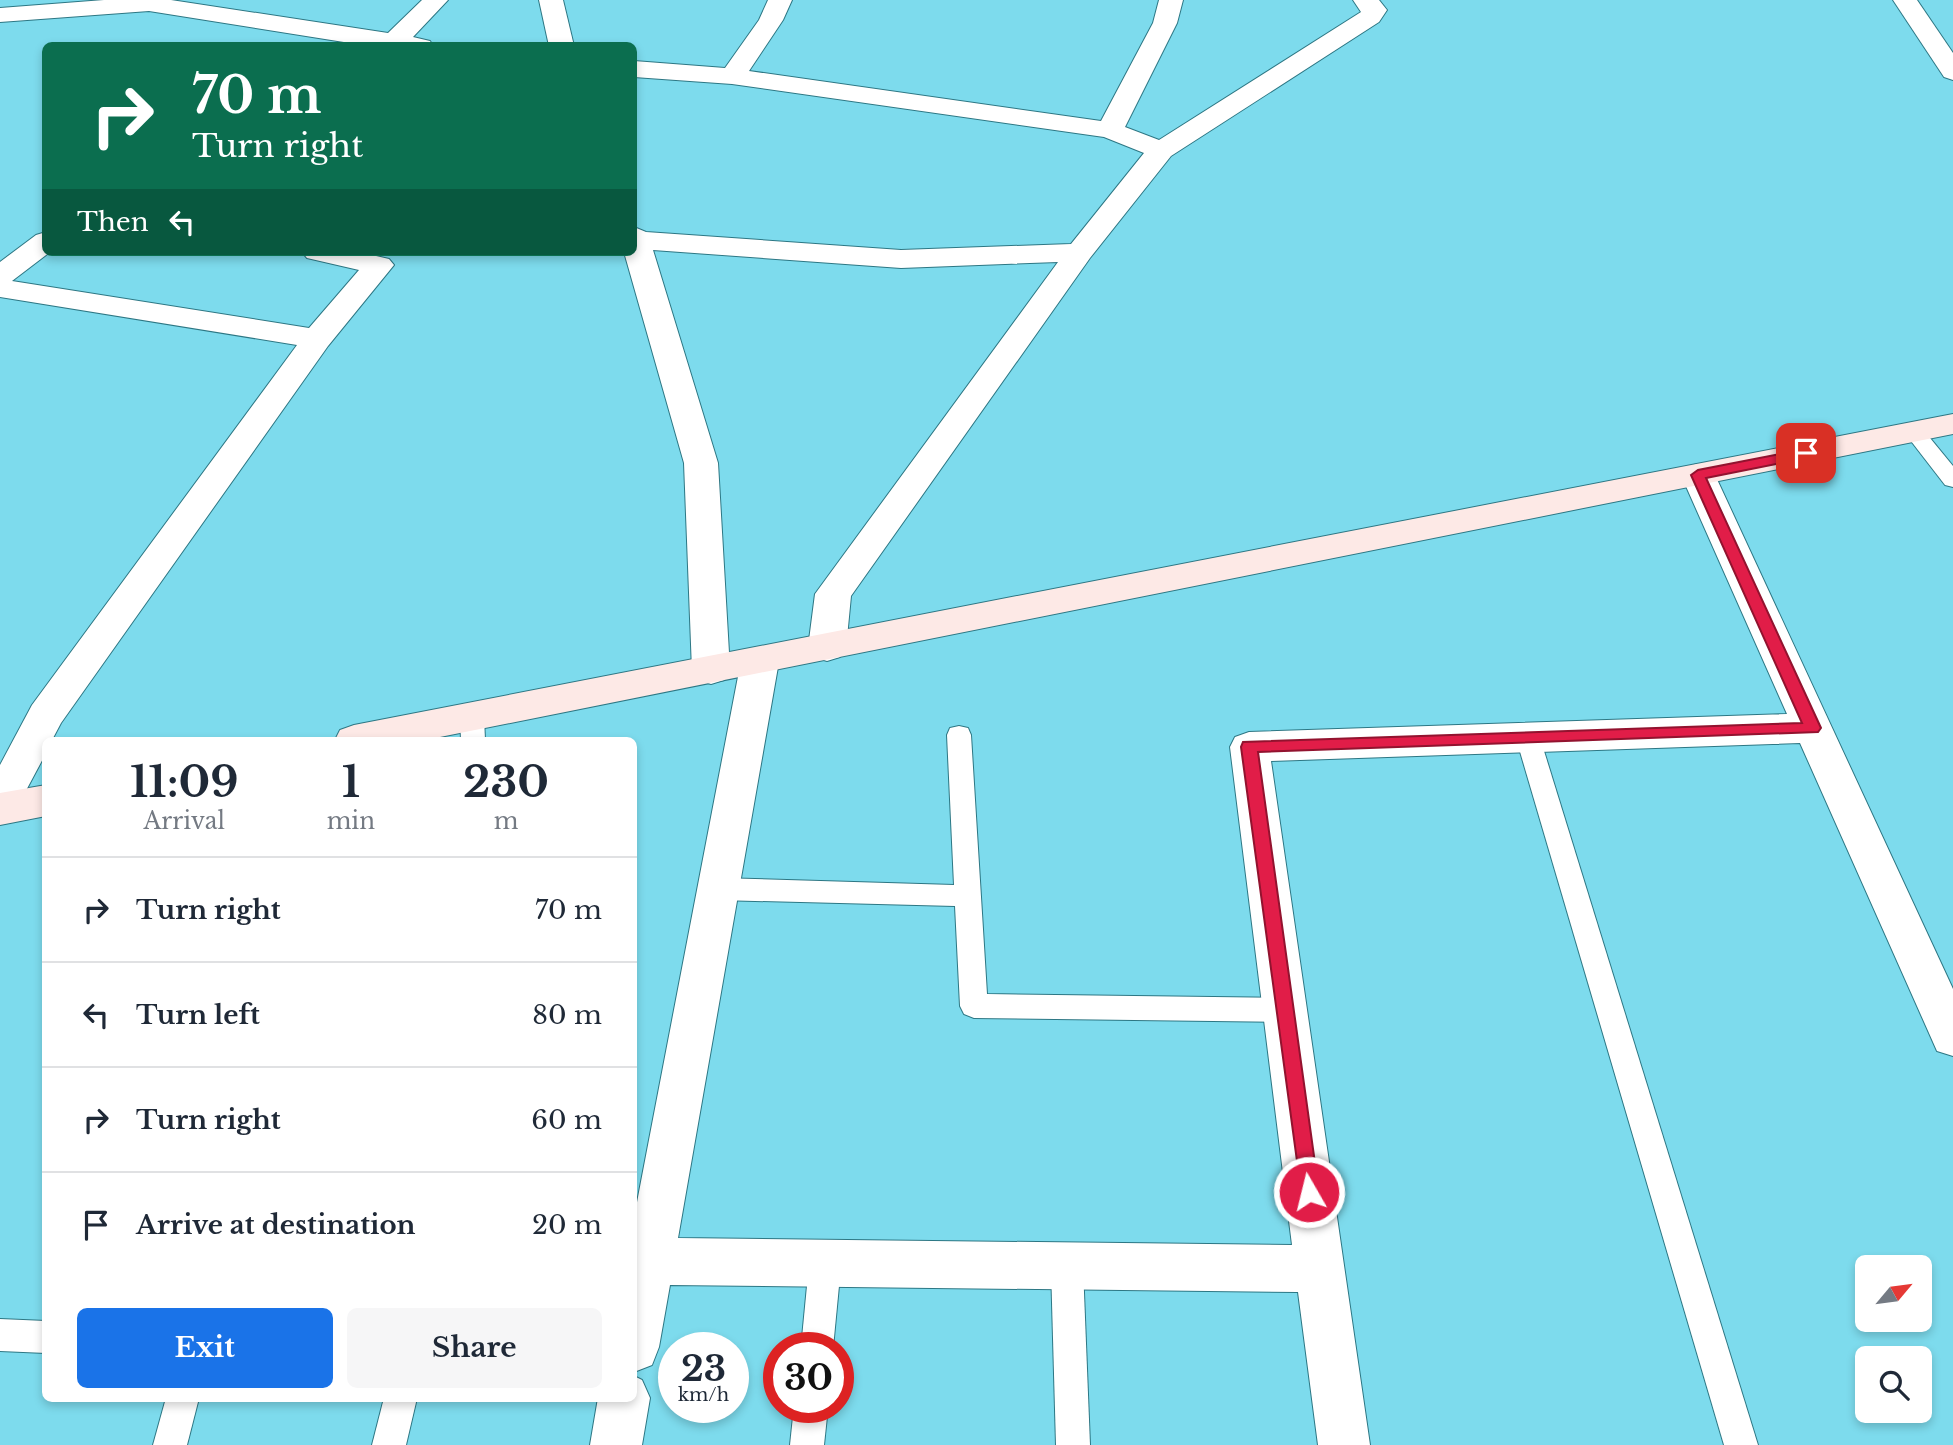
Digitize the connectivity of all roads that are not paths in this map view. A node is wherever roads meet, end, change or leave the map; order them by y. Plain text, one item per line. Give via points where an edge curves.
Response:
1 (436, 0) edge
2 (551, 0) edge
3 (780, 0) edge
4 (1171, 0) edge
5 (1364, 0) edge
6 (1905, 0) edge
7 (145, 2) edge
8 (0, 15) edge
9 (313, 39) edge
10 (373, 42) edge
11 (394, 42) edge
12 (561, 42) edge
13 (637, 69) edge
14 (1953, 72) edge
15 (732, 76) junction
16 (1110, 130) junction
17 (1161, 150) junction
18 (637, 238) edge
19 (42, 244) edge
20 (637, 248) edge
21 (1080, 252) junction
22 (336, 256) edge
23 (0, 276) edge
24 (0, 288) edge
25 (317, 339) junction
26 (1953, 424) edge
27 (1914, 432) junction
28 (1698, 475) junction
29 (1953, 480) edge
30 (827, 648) junction
31 (760, 661) junction
32 (711, 670) junction
33 (1813, 728) junction
34 (473, 729) edge
35 (959, 735) dead end
36 (387, 737) edge
37 (1528, 738) junction
38 (42, 801) edge
39 (0, 803) edge
40 (0, 809) edge
41 (718, 889) junction
42 (967, 896) junction
43 (1285, 1010) junction
44 (1953, 1037) edge
45 (641, 1262) edge
46 (825, 1265) junction
47 (1067, 1267) junction
48 (1320, 1269) junction
49 (637, 1311) edge
50 (819, 1332) edge
51 (0, 1335) edge
52 (42, 1337) edge
53 (182, 1402) edge
54 (400, 1402) edge
55 (623, 1402) edge
56 (809, 1423) edge
57 (170, 1445) edge
58 (390, 1445) edge
59 (616, 1445) edge
60 (807, 1445) edge
61 (1073, 1445) edge
62 (1344, 1445) edge
63 (1741, 1445) edge

1 - 11 street
2 - 12 street
3 - 15 street
4 - 16 street via 1165,23
5 - 17 street via 1375,10 1370,17
6 - 14 street
7 - 8 street
7 - 9 street
9 - 10 street
13 - 15 street
15 - 16 street
16 - 17 street
17 - 21 street
18 - 21 street via 901,259
19 - 23 street
20 - 32 street via 701,463
21 - 30 street via 833,594
22 - 25 street via 379,265
24 - 25 street
25 - 39 street via 46,715
26 - 27 main road
27 - 28 main road
27 - 29 lane
28 - 30 main road
28 - 33 street
30 - 31 main road
31 - 32 main road
31 - 41 street
32 - 34 main road
33 - 37 street
33 - 44 street
34 - 36 main road
35 - 42 lane
37 - 43 street via 1249,747
37 - 63 lane
38 - 40 main road
41 - 42 lane
41 - 45 street
42 - 43 lane via 974,1006
43 - 48 street
45 - 46 street
45 - 49 street
46 - 47 street
46 - 50 lane
47 - 48 street
47 - 61 lane
48 - 62 street
51 - 52 lane
53 - 57 lane
54 - 58 lane
55 - 59 street
56 - 60 lane

